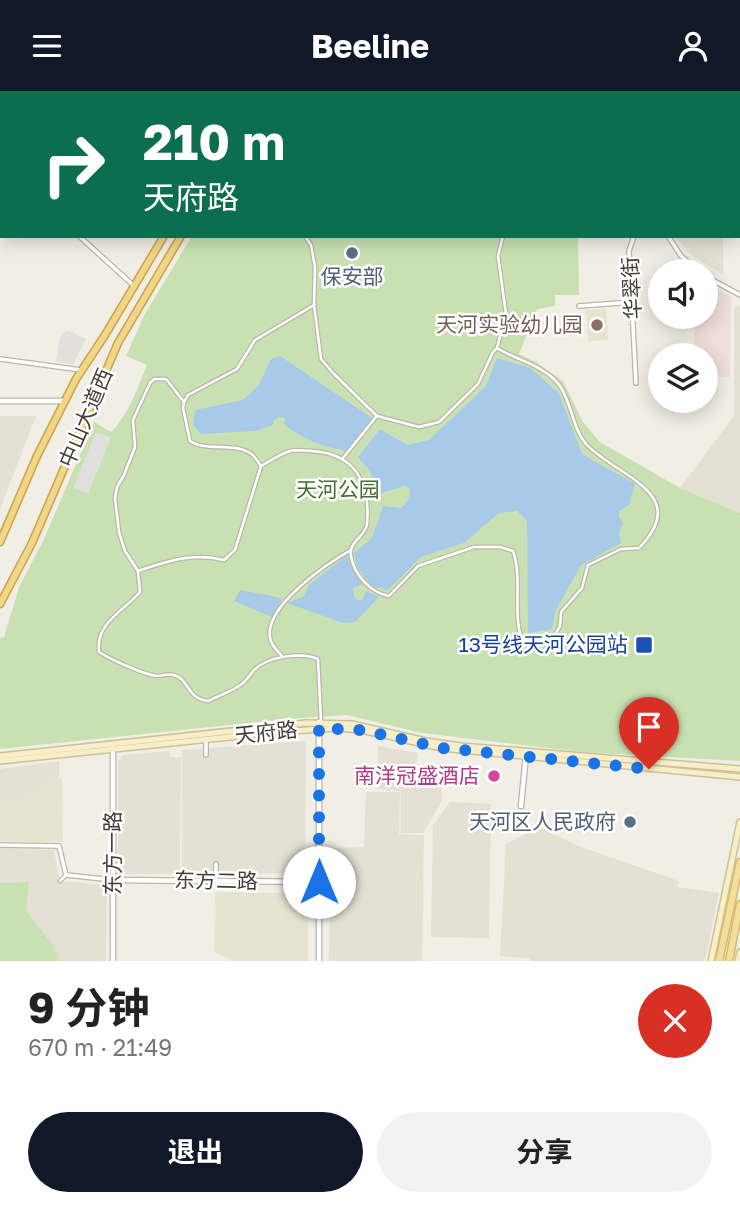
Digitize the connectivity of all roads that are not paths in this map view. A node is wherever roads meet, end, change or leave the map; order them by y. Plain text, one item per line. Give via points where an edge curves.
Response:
1 (81, 238) edge
2 (163, 238) edge
3 (180, 238) edge
4 (306, 238) edge
5 (503, 238) edge
6 (633, 238) edge
7 (669, 238) edge
8 (684, 259) edge
9 (718, 283) edge
10 (134, 285) junction
11 (740, 295) edge
12 (634, 302) junction
13 (314, 305) junction
14 (579, 306) dead end
15 (497, 348) junction
16 (0, 359) edge
17 (81, 370) junction
18 (636, 383) dead end
19 (0, 401) edge
20 (65, 401) junction
21 (184, 402) junction
22 (377, 416) junction
23 (343, 458) junction
24 (261, 465) junction
25 (0, 542) edge
26 (351, 550) junction
27 (138, 571) junction
28 (0, 604) edge
29 (282, 657) junction
30 (320, 724) junction
31 (206, 739) junction
32 (113, 747) junction
33 (526, 754) junction
34 (206, 755) dead end
35 (0, 759) edge
36 (740, 769) edge
37 (740, 777) edge
38 (521, 806) dead end
39 (740, 822) edge
40 (0, 845) edge
41 (740, 862) edge
42 (216, 865) dead end
43 (66, 874) junction
44 (114, 880) junction
45 (60, 881) dead end
46 (216, 881) junction
47 (319, 882) junction
48 (740, 904) edge
49 (740, 952) edge
50 (114, 961) edge
51 (318, 961) edge
52 (710, 961) edge
53 (719, 961) edge
54 (729, 961) edge
55 (738, 961) edge

1 - 10 street
2 - 10 highway, 中山大道西
3 - 28 highway, 中山大道西 via 118,343 32,543
4 - 13 street via 315,267
5 - 15 street via 498,257 506,314
6 - 12 street, 华翠街 via 629,251
7 - 8 street
9 - 11 street
10 - 17 highway, 中山大道西
12 - 14 street
12 - 18 street, 华翠街
13 - 21 street via 255,340 237,369 188,395
13 - 22 street via 321,359
15 - 22 street via 478,384 439,422 419,427
15 - 26 street via 530,363 560,385 578,435 597,455 651,493 658,522 652,535 639,548 621,549 588,565 582,588 561,612 555,635 522,639 518,565 513,551 474,547 418,566 390,596 372,590 356,570
16 - 17 street
17 - 20 highway, 中山大道西
19 - 20 street
20 - 25 highway, 中山大道西
21 - 24 street via 190,441 250,453
21 - 27 street via 166,379 154,379 133,420 135,447 117,487 116,507 125,551
22 - 23 street
23 - 24 street via 291,450
23 - 26 street via 368,495 367,529
24 - 27 street via 235,550 224,560 185,556
26 - 29 street via 299,586 283,603 270,638
27 - 29 street via 140,592 112,617 100,637 99,652 108,658 156,676 172,674 183,680 192,695 208,701 238,688 256,668
29 - 30 street via 306,654 318,659
30 - 31 main road, 天府路
30 - 32 main road, 天府路
30 - 33 main road, 天府路 via 360,725 436,743
30 - 47 street
31 - 32 main road, 天府路
31 - 34 street
32 - 35 main road, 天府路
32 - 44 street, 东方一路
33 - 36 main road, 天府路
33 - 37 main road, 天府路
33 - 38 street
39 - 52 main road
40 - 43 street via 59,846
41 - 53 main road
42 - 46 street
43 - 44 street
43 - 45 street
44 - 46 street, 东方二路
44 - 50 street, 东方一路
46 - 47 street, 东方二路
47 - 51 street
48 - 54 main road
49 - 55 main road

